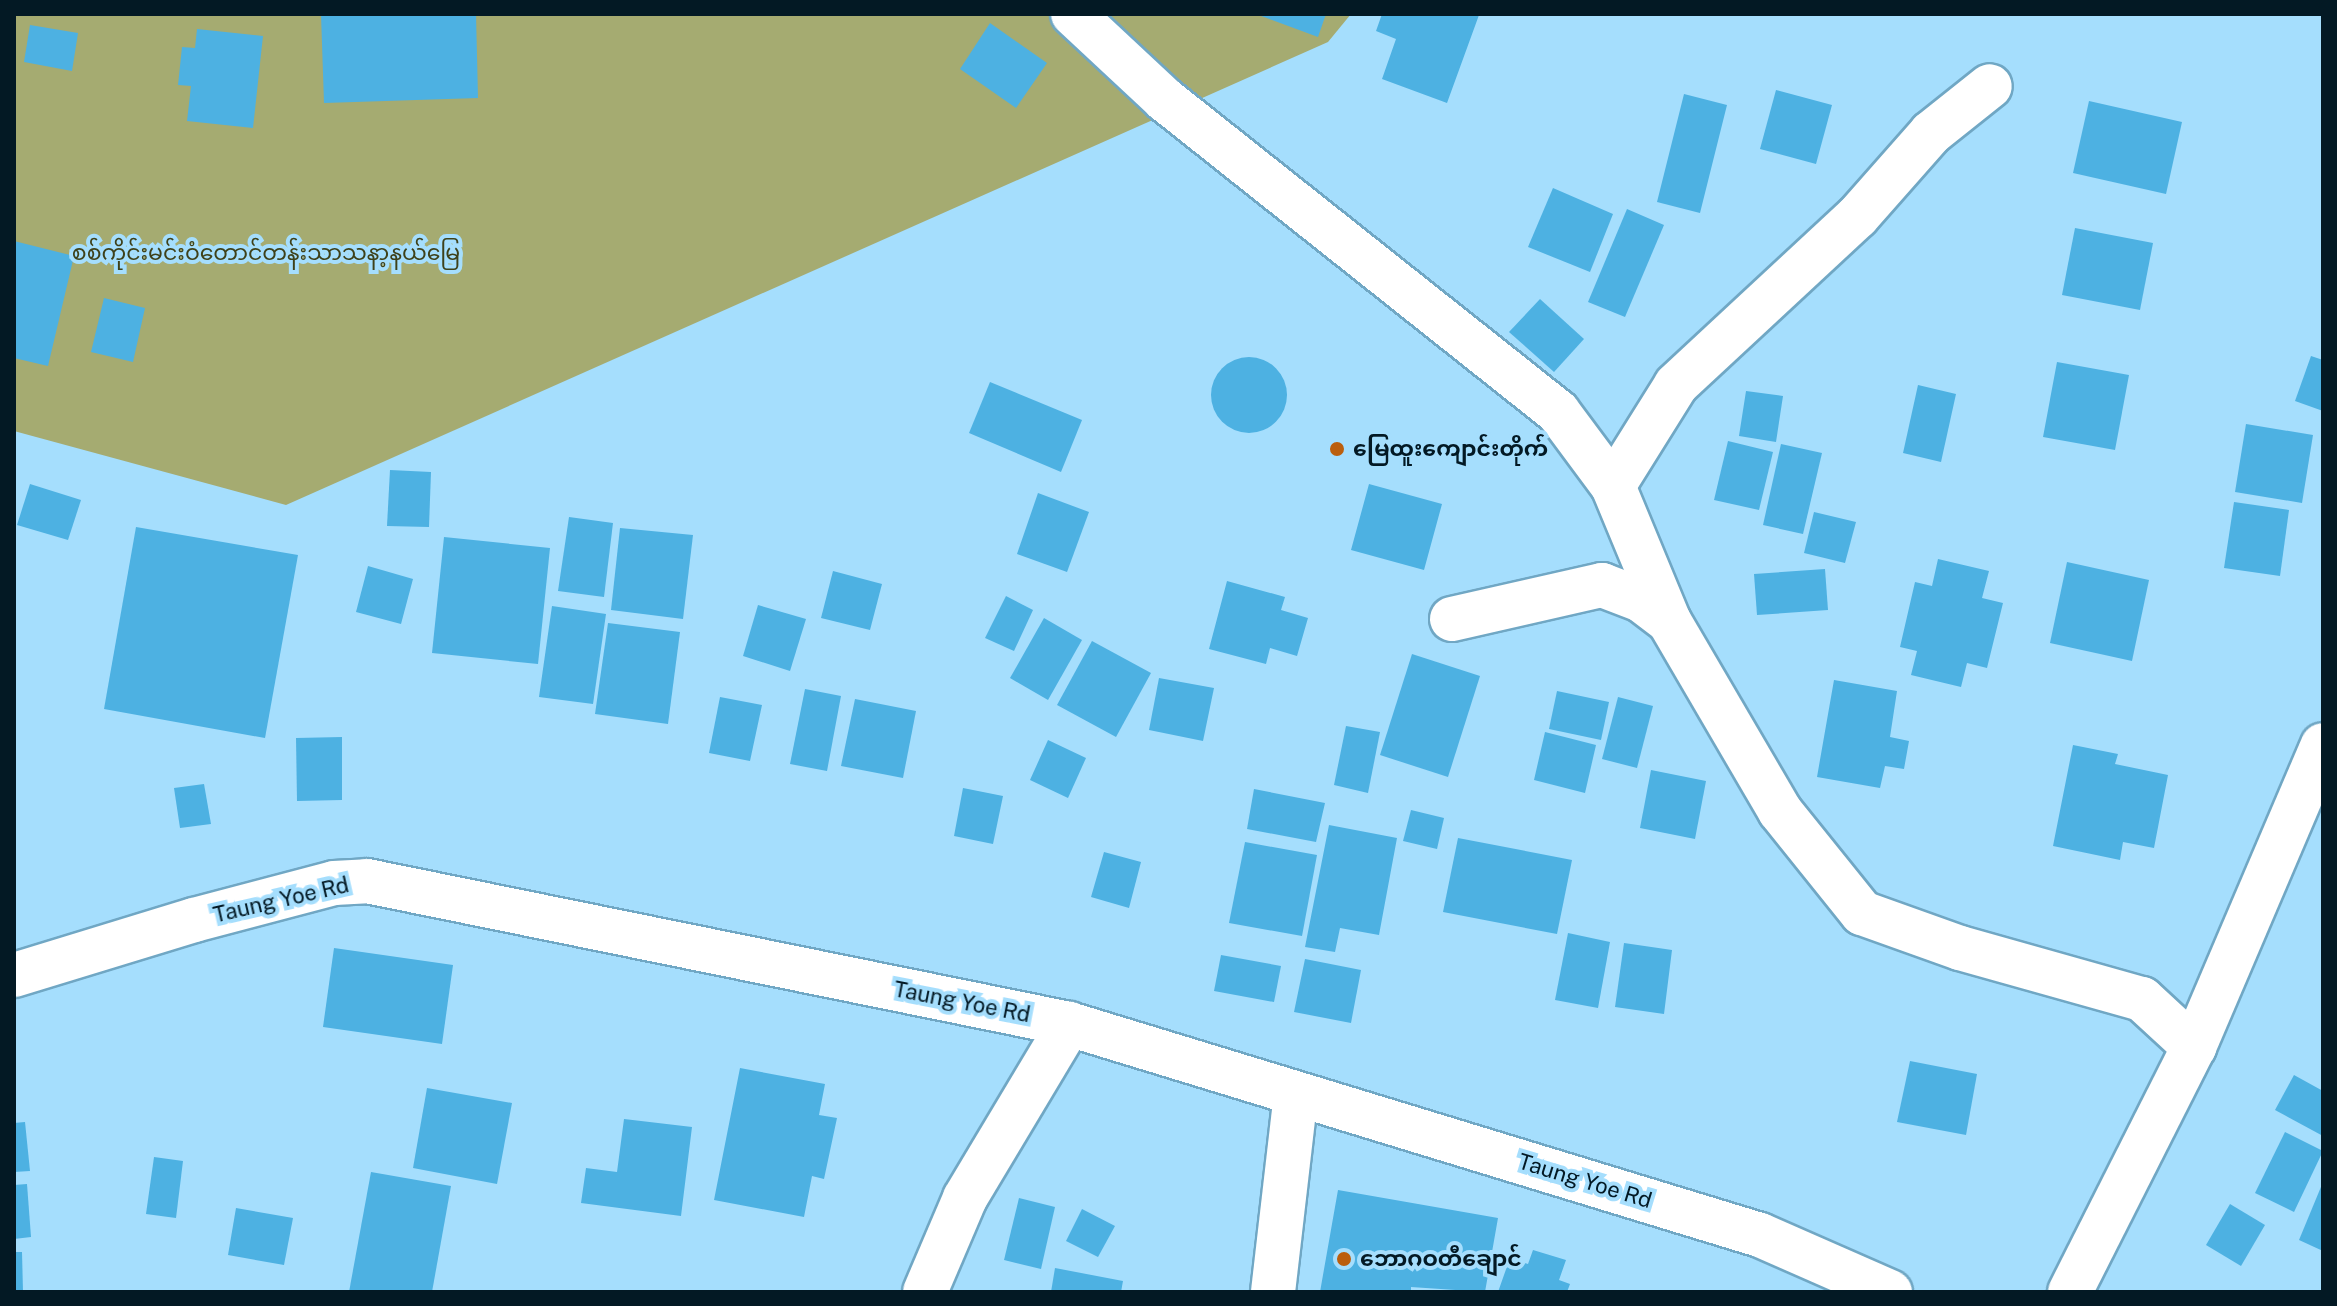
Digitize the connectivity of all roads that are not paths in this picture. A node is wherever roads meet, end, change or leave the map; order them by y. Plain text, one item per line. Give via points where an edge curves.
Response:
1 (1073, 14) edge
2 (1990, 86) dead end
3 (1613, 486) junction
4 (1452, 619) dead end
5 (1669, 621) junction
6 (2323, 745) edge
7 (14, 975) edge
8 (1069, 1024) junction
9 (2194, 1047) junction
10 (1296, 1094) junction
11 (925, 1292) edge
12 (1273, 1292) edge
13 (1890, 1292) edge
14 (2070, 1292) edge

1 - 3 street via 1164,99 1558,412
2 - 3 street via 1931,133 1857,217 1676,385
3 - 5 street
4 - 5 street via 1602,585 1641,600
5 - 9 street via 1780,811 1862,913 1960,948 2142,999
6 - 9 street
7 - 8 street, Taung Yoe Rd via 194,920 334,883 367,881
8 - 10 street, Taung Yoe Rd
8 - 11 street via 965,1198
9 - 14 street
10 - 12 street
10 - 13 street, Taung Yoe Rd via 1760,1235

